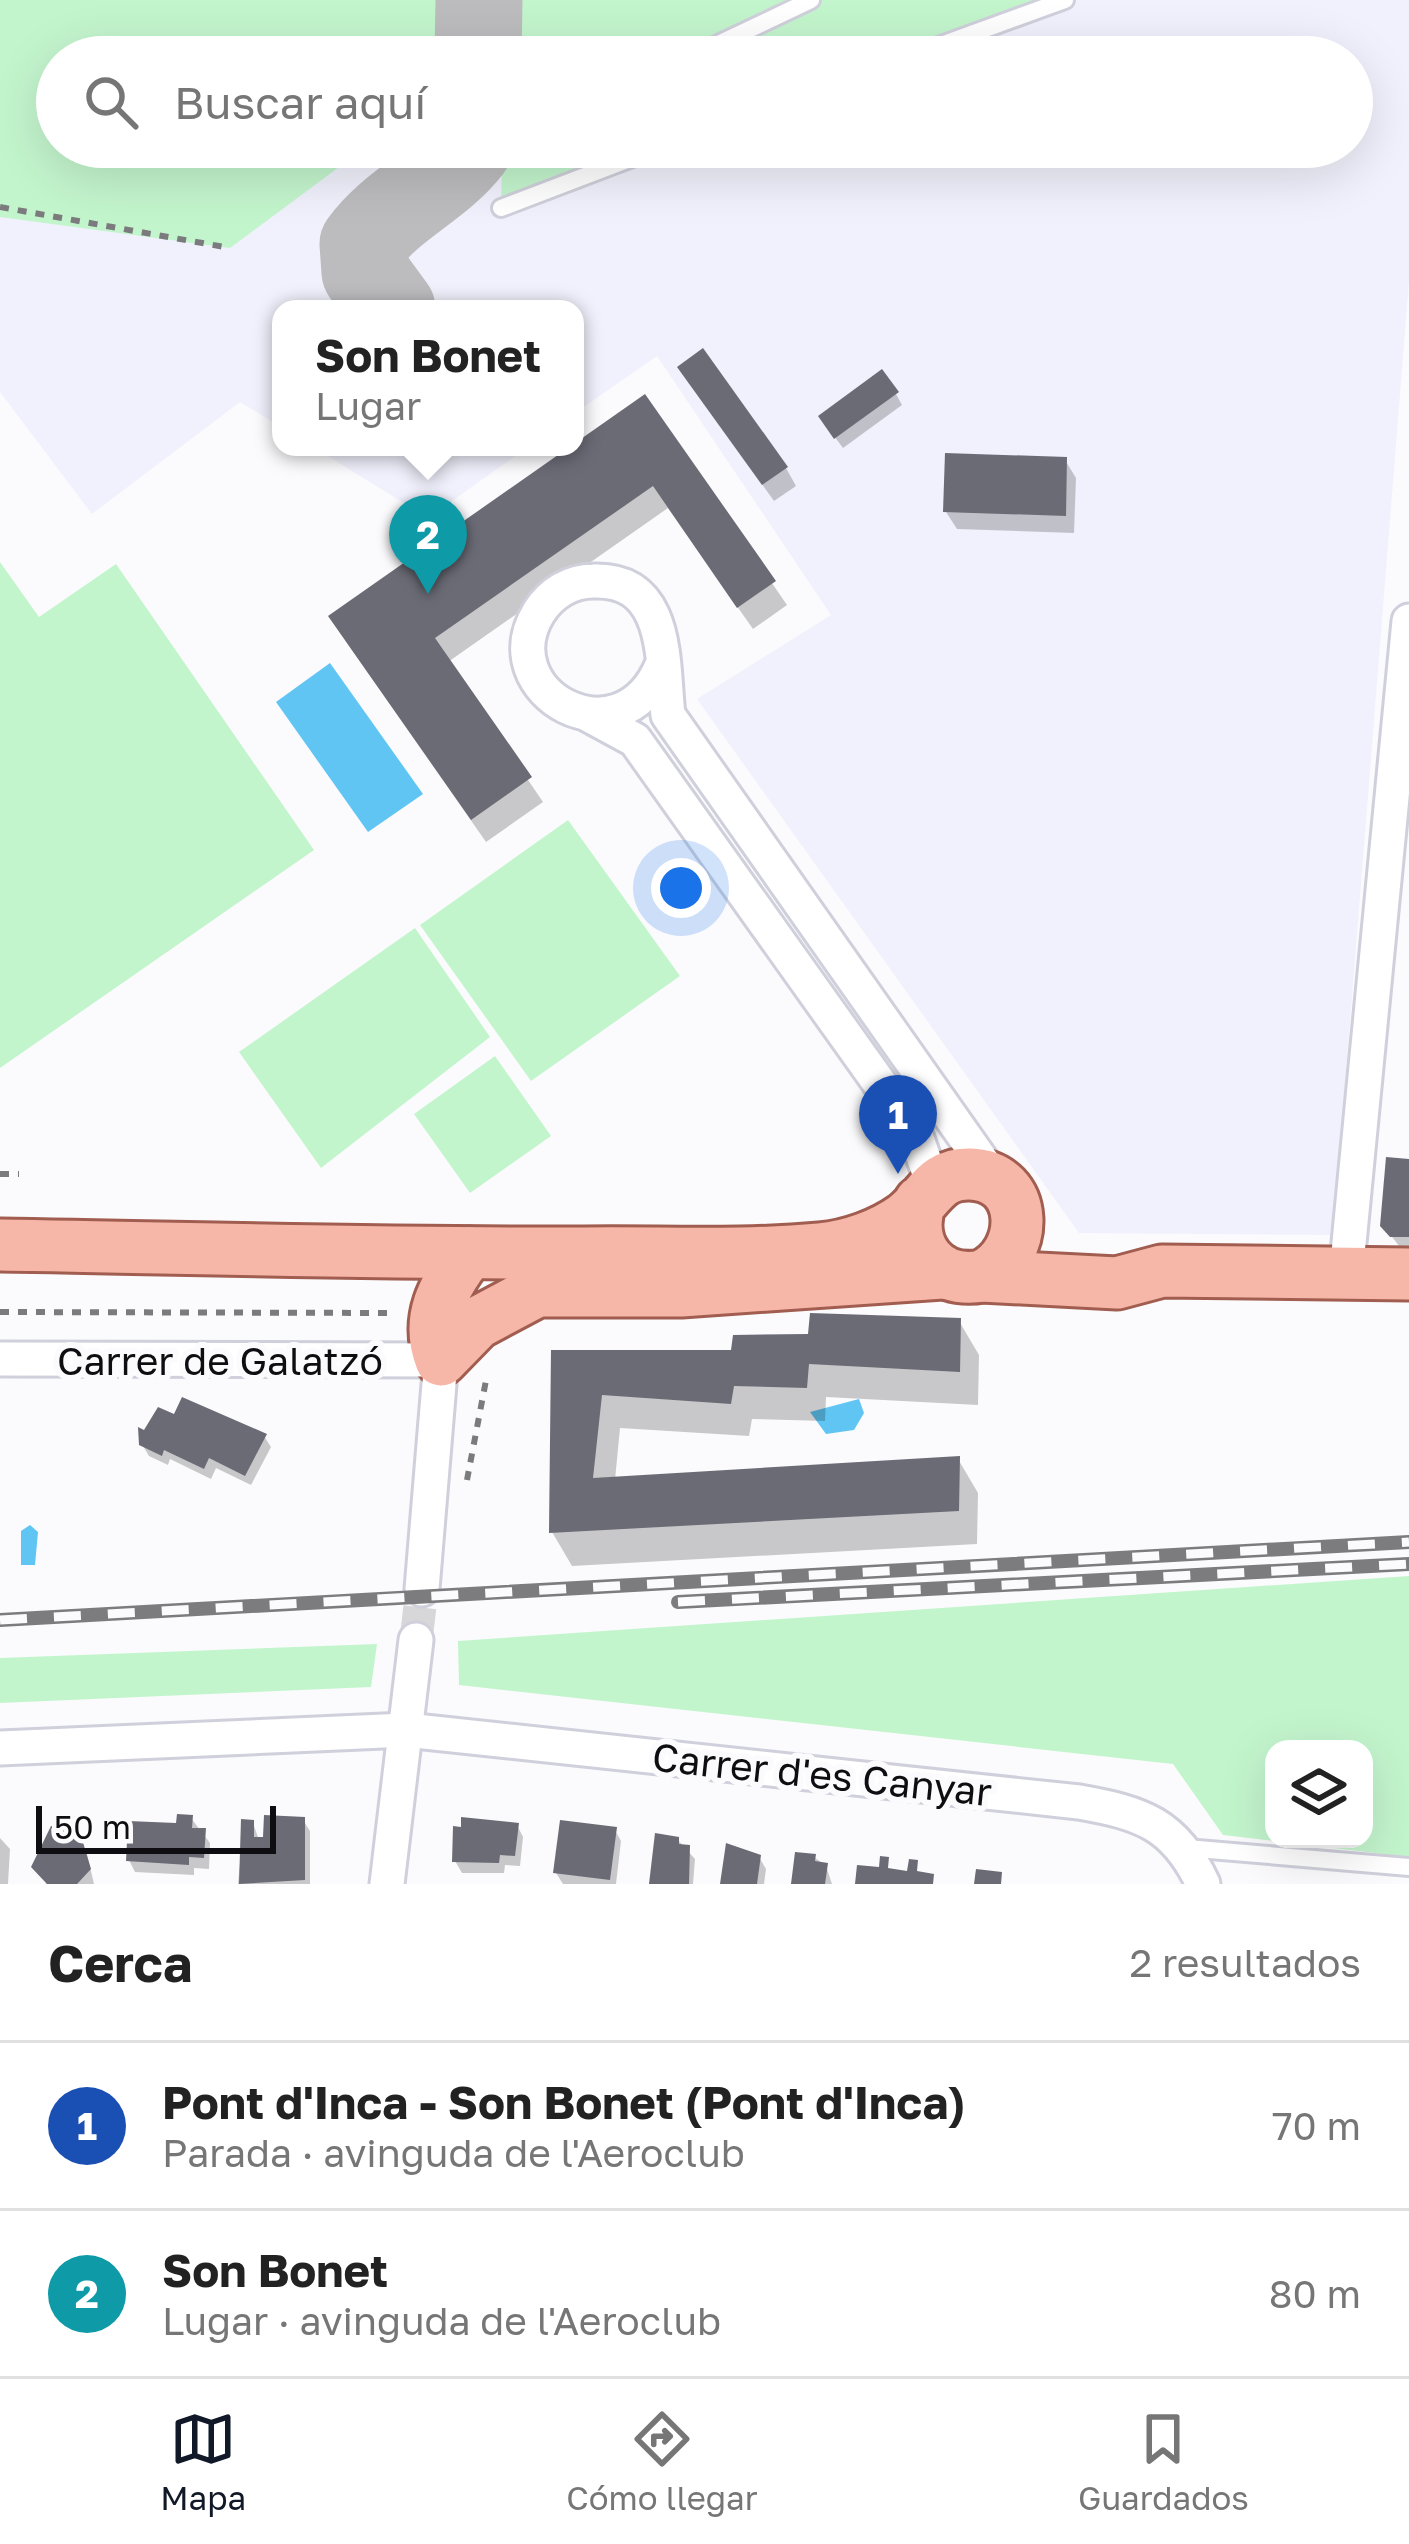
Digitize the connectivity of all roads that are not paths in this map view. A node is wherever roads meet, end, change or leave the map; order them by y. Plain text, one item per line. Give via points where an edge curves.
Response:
1 (811, 0) edge
2 (1065, 0) edge
3 (735, 36) edge
4 (966, 36) edge
5 (606, 168) edge
6 (501, 208) dead end
7 (1409, 621) edge
8 (662, 665) junction
9 (589, 715) junction
10 (1401, 826) edge
11 (924, 1196) junction
12 (1008, 1199) junction
13 (0, 1245) edge
14 (825, 1249) junction
15 (364, 1250) junction
16 (469, 1253) junction
17 (951, 1270) junction
18 (1162, 1271) junction
19 (1346, 1274) junction
20 (1409, 1274) edge
21 (447, 1349) junction
22 (0, 1359) edge
23 (422, 1589) tunnel mouth
24 (416, 1640) tunnel mouth
25 (406, 1730) junction
26 (0, 1748) edge
27 (1186, 1848) junction
28 (1409, 1868) edge
29 (387, 1884) edge
30 (1204, 1884) edge

1 - 3 lane
2 - 4 lane
5 - 6 lane
7 - 10 street
8 - 9 street via 643,698
8 - 9 street via 661,627 639,595 604,580 566,587 538,613 528,650 554,700
8 - 12 street via 668,715
9 - 11 street via 635,740 920,1140
10 - 19 street
11 - 12 main road via 944,1179 969,1174
11 - 14 main road via 907,1216
11 - 17 main road via 916,1238
12 - 17 main road via 1012,1252
12 - 18 main road via 1057,1241
13 - 15 main road
14 - 16 main road
14 - 17 main road
15 - 16 main road
15 - 21 main road via 409,1292
16 - 21 main road via 438,1302
17 - 18 main road via 1117,1283
17 - 21 main road via 681,1291 537,1292 488,1315
18 - 19 main road
19 - 20 main road
21 - 22 street, Carrer de Galatzó
21 - 23 street
24 - 25 street
25 - 26 street, Carrer d'es Canyar
25 - 27 street, Carrer d'es Canyar via 1079,1802 1127,1810
25 - 29 street
27 - 28 lane
27 - 30 street

